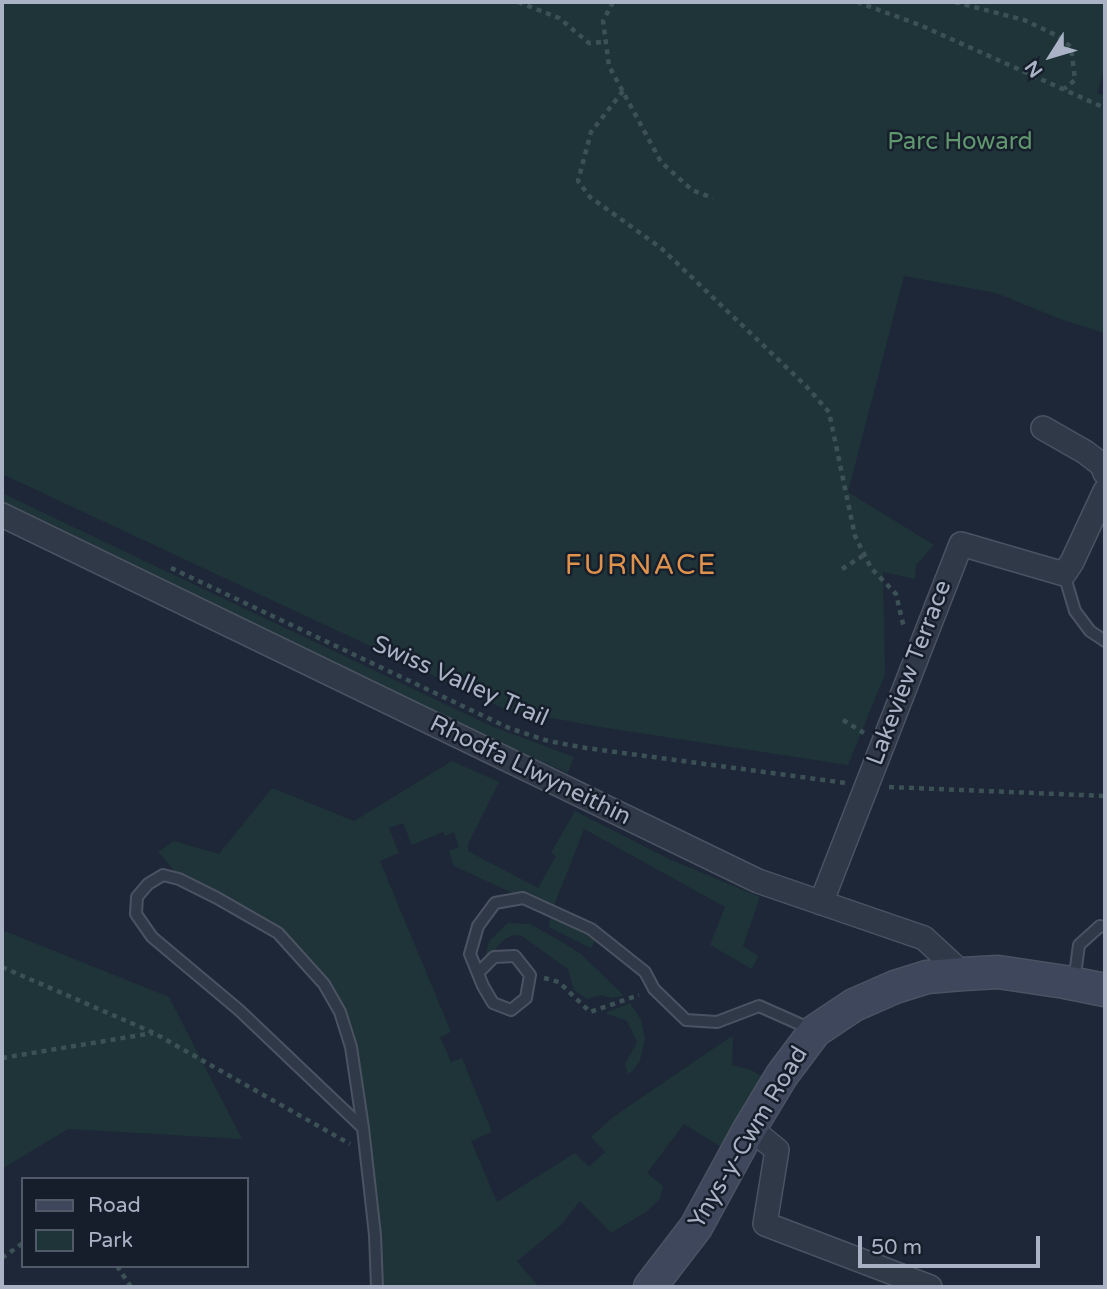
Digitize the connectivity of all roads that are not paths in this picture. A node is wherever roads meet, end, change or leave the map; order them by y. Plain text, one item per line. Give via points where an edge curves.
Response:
1 (1042, 428) dead end
2 (1105, 473) edge
3 (1105, 491) edge
4 (2, 515) edge
5 (1064, 574) junction
6 (1105, 640) edge
7 (821, 902) junction
8 (1105, 926) edge
9 (479, 972) junction
10 (963, 974) junction
11 (1074, 984) junction
12 (1105, 990) edge
13 (815, 1031) junction
14 (363, 1128) junction
15 (750, 1128) junction
16 (377, 1287) edge
17 (650, 1287) edge
18 (930, 1287) edge

1 - 2 street via 1085,452
3 - 5 street
4 - 7 street, Rhodfa Llwyneithin via 758,881
5 - 6 lane via 1075,611 1090,631
5 - 7 street, Lakeview Terrace via 961,544 930,604 919,653
7 - 10 street, Rhodfa Llwyneithin via 924,938
8 - 11 lane via 1079,945
9 - 9 lane via 493,1003 511,1010 526,998 530,975 515,956 494,957
9 - 13 lane via 470,954 478,926 495,903 523,898 592,929 645,972 654,989 686,1020 717,1022 759,1006
10 - 11 main road, Ynys-y-Cwm Road via 998,972
10 - 13 main road, Ynys-y-Cwm Road via 927,977 895,987 854,1005
11 - 12 main road, Ynys-y-Cwm Road
13 - 15 main road, Ynys-y-Cwm Road
14 - 14 lane via 351,1047 340,1012 324,984 278,933 229,905 179,879 163,875 148,884 137,897 135,914 152,937 239,1010
14 - 16 lane
15 - 17 main road, Ynys-y-Cwm Road via 696,1227
15 - 18 street via 777,1150 765,1224

